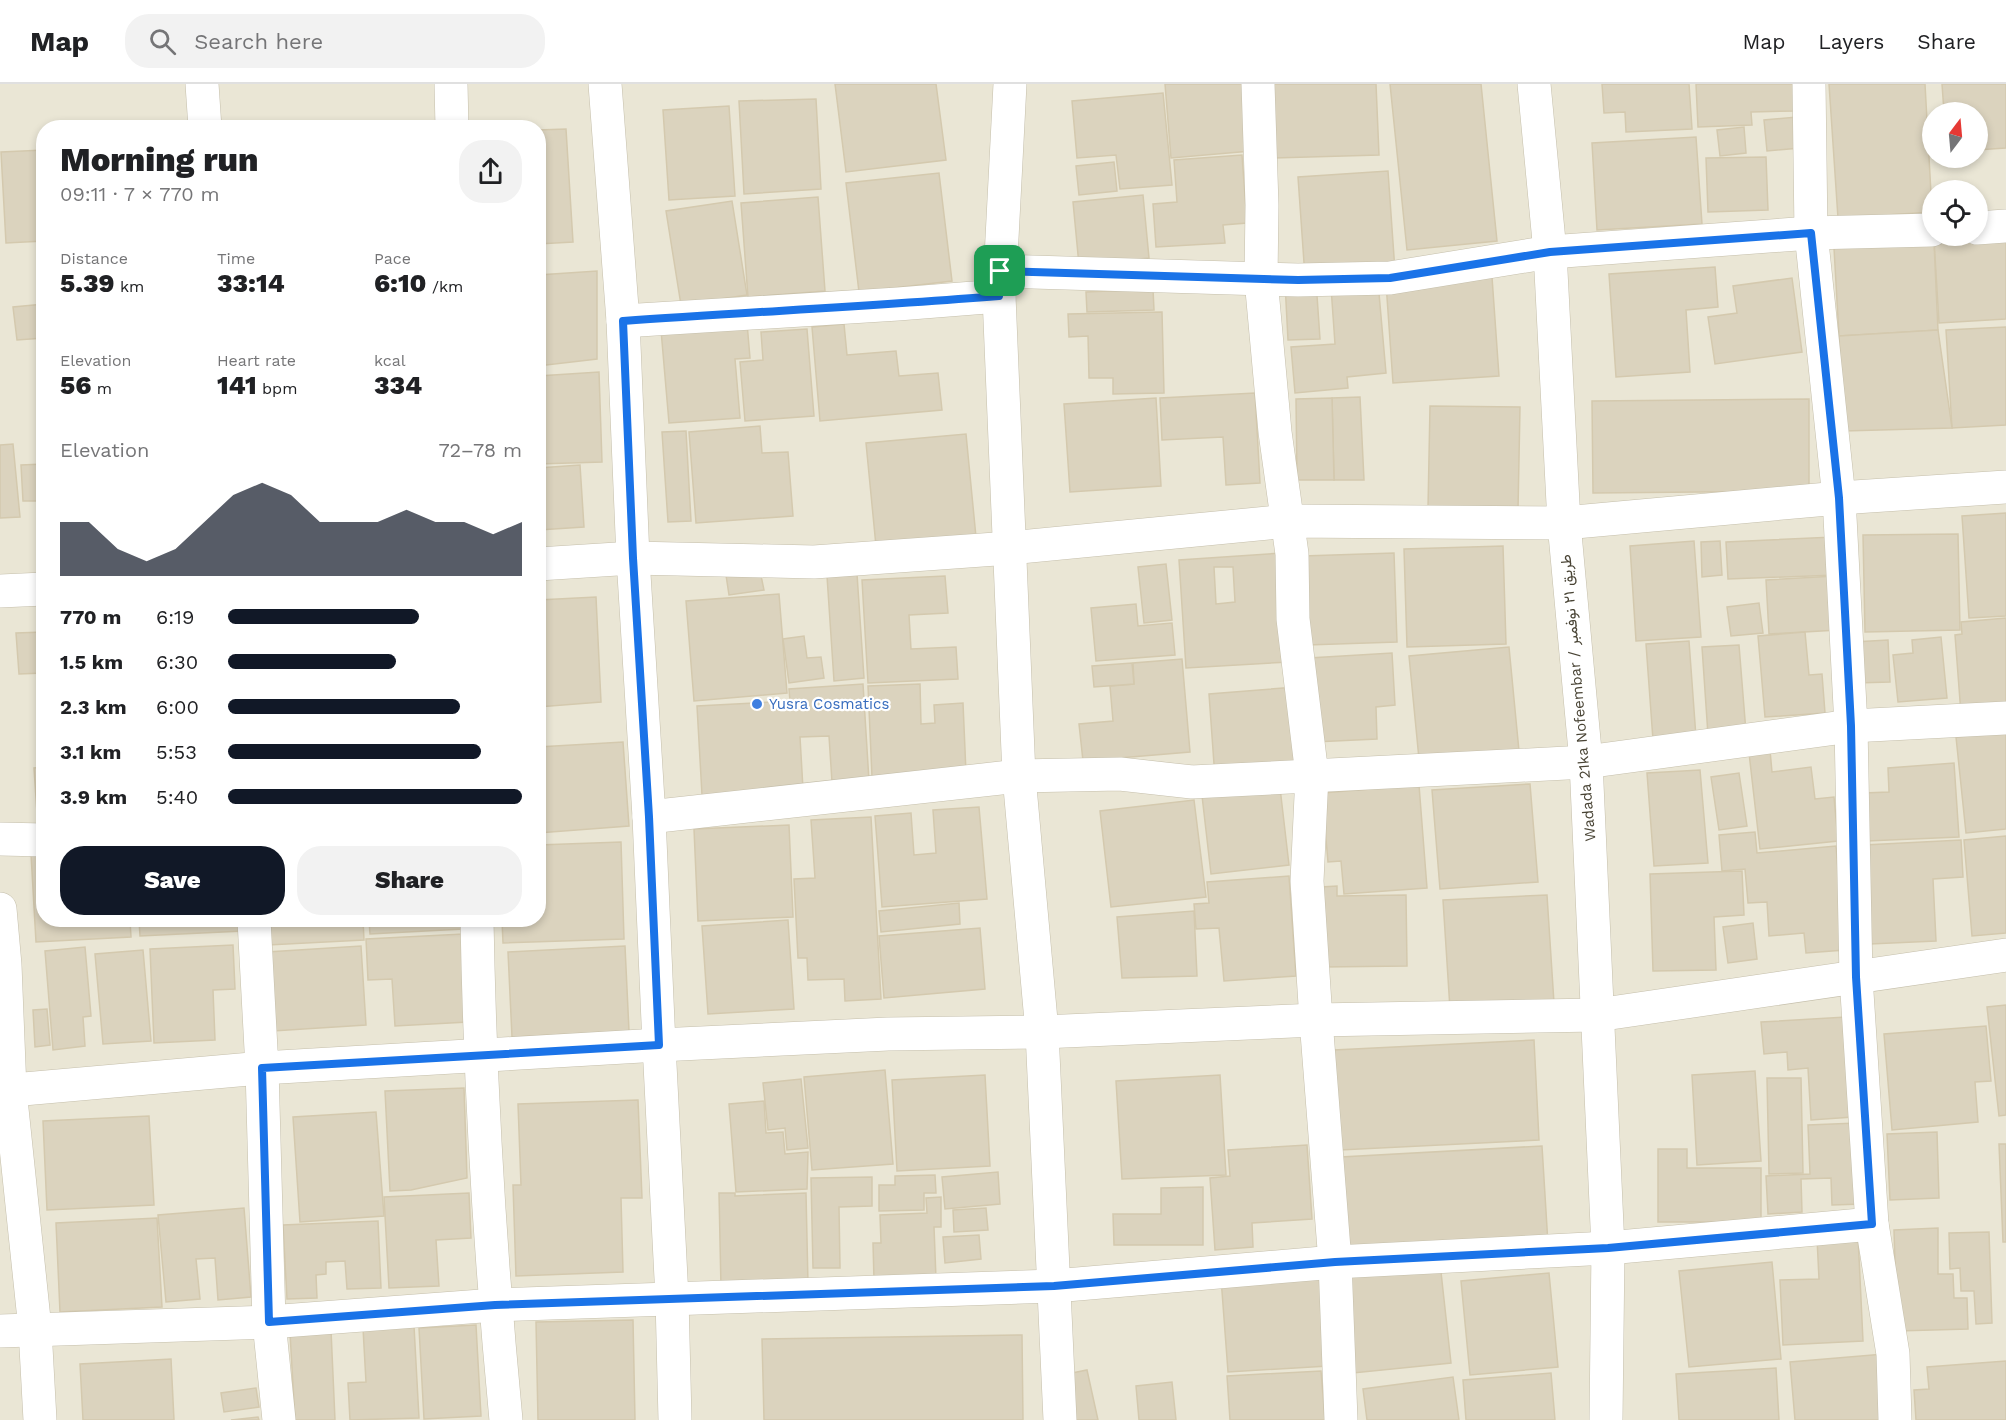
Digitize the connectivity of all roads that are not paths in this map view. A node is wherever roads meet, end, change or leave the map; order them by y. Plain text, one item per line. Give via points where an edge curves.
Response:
1 (201, 84) edge
2 (451, 84) edge
3 (605, 84) edge
4 (1010, 84) edge
5 (1258, 84) edge
6 (1534, 84) edge
7 (1809, 84) edge
8 (204, 120) edge
9 (452, 120) edge
10 (2006, 226) edge
11 (1988, 227) edge
12 (1922, 230) edge
13 (1811, 233) junction
14 (1550, 252) junction
15 (1261, 279) junction
16 (999, 283) junction
17 (623, 321) junction
18 (2006, 487) edge
19 (1839, 498) junction
20 (1288, 522) junction
21 (1564, 523) junction
22 (1010, 548) junction
23 (633, 558) junction
24 (546, 563) edge
25 (36, 589) edge
26 (0, 591) edge
27 (2006, 718) edge
28 (1851, 726) junction
29 (1586, 762) junction
30 (1311, 775) junction
31 (1019, 776) junction
32 (649, 817) junction
33 (0, 839) edge
34 (36, 840) edge
35 (0, 909) edge
36 (254, 927) edge
37 (477, 927) edge
38 (2006, 955) edge
39 (1856, 977) junction
40 (1597, 1015) junction
41 (1316, 1020) junction
42 (1042, 1032) junction
43 (659, 1045) junction
44 (480, 1055) junction
45 (262, 1068) junction
46 (5, 1090) edge
47 (1872, 1224) junction
48 (1608, 1248) junction
49 (1335, 1262) junction
50 (1054, 1286) junction
51 (672, 1298) junction
52 (495, 1305) junction
53 (269, 1322) junction
54 (35, 1329) junction
55 (0, 1331) edge
56 (40, 1420) edge
57 (279, 1420) edge
58 (506, 1420) edge
59 (675, 1420) edge
60 (1060, 1420) edge
61 (1341, 1420) edge
62 (1606, 1420) edge
63 (1895, 1420) edge

1 - 8 street
2 - 9 street
3 - 17 street
4 - 16 street
5 - 15 street
6 - 14 street, Wadada 21ka Nofeembar / طريق ٢١ نوفمبر
7 - 13 street
10 - 11 street
12 - 13 street
13 - 14 street
13 - 19 street
14 - 15 street via 1390,278
14 - 21 street, Wadada 21ka Nofeembar / طريق ٢١ نوفمبر
15 - 16 street
15 - 20 street via 1273,420
16 - 17 street via 898,304
16 - 22 street
17 - 23 street
18 - 19 street
19 - 21 street
19 - 28 street
20 - 21 street
20 - 22 street
20 - 30 street via 1293,619
21 - 29 street, Wadada 21ka Nofeembar / طريق ٢١ نوفمبر
22 - 23 street via 814,562
22 - 31 street
23 - 24 street
23 - 32 street
25 - 26 street
27 - 28 street
28 - 29 street
28 - 39 street
29 - 30 street
29 - 40 street, Wadada 21ka Nofeembar / طريق ٢١ نوفمبر
30 - 31 street via 1192,782 1120,774
30 - 41 street via 1308,881
31 - 32 street
31 - 42 street
32 - 43 street
33 - 34 street
35 - 46 street via 5,965
36 - 45 street
37 - 44 street
38 - 39 street
39 - 40 street
39 - 47 street
40 - 41 street
40 - 48 street, Wadada 21ka Nofeembar / طريق ٢١ نوفمبر
41 - 42 street
41 - 49 street
42 - 43 street via 888,1034
42 - 50 street
43 - 44 street
43 - 51 street
44 - 45 street
44 - 52 street
45 - 46 street
45 - 53 street
46 - 54 street
47 - 48 street
47 - 63 street via 1893,1354
48 - 49 street
48 - 62 street, Wadada 21ka Nofeembar / طريق ٢١ نوفمبر
49 - 50 street
49 - 61 street
50 - 51 street
50 - 60 street
51 - 52 street
51 - 59 street
52 - 53 street
52 - 58 street
53 - 54 street
53 - 57 street
54 - 55 street
54 - 56 street

